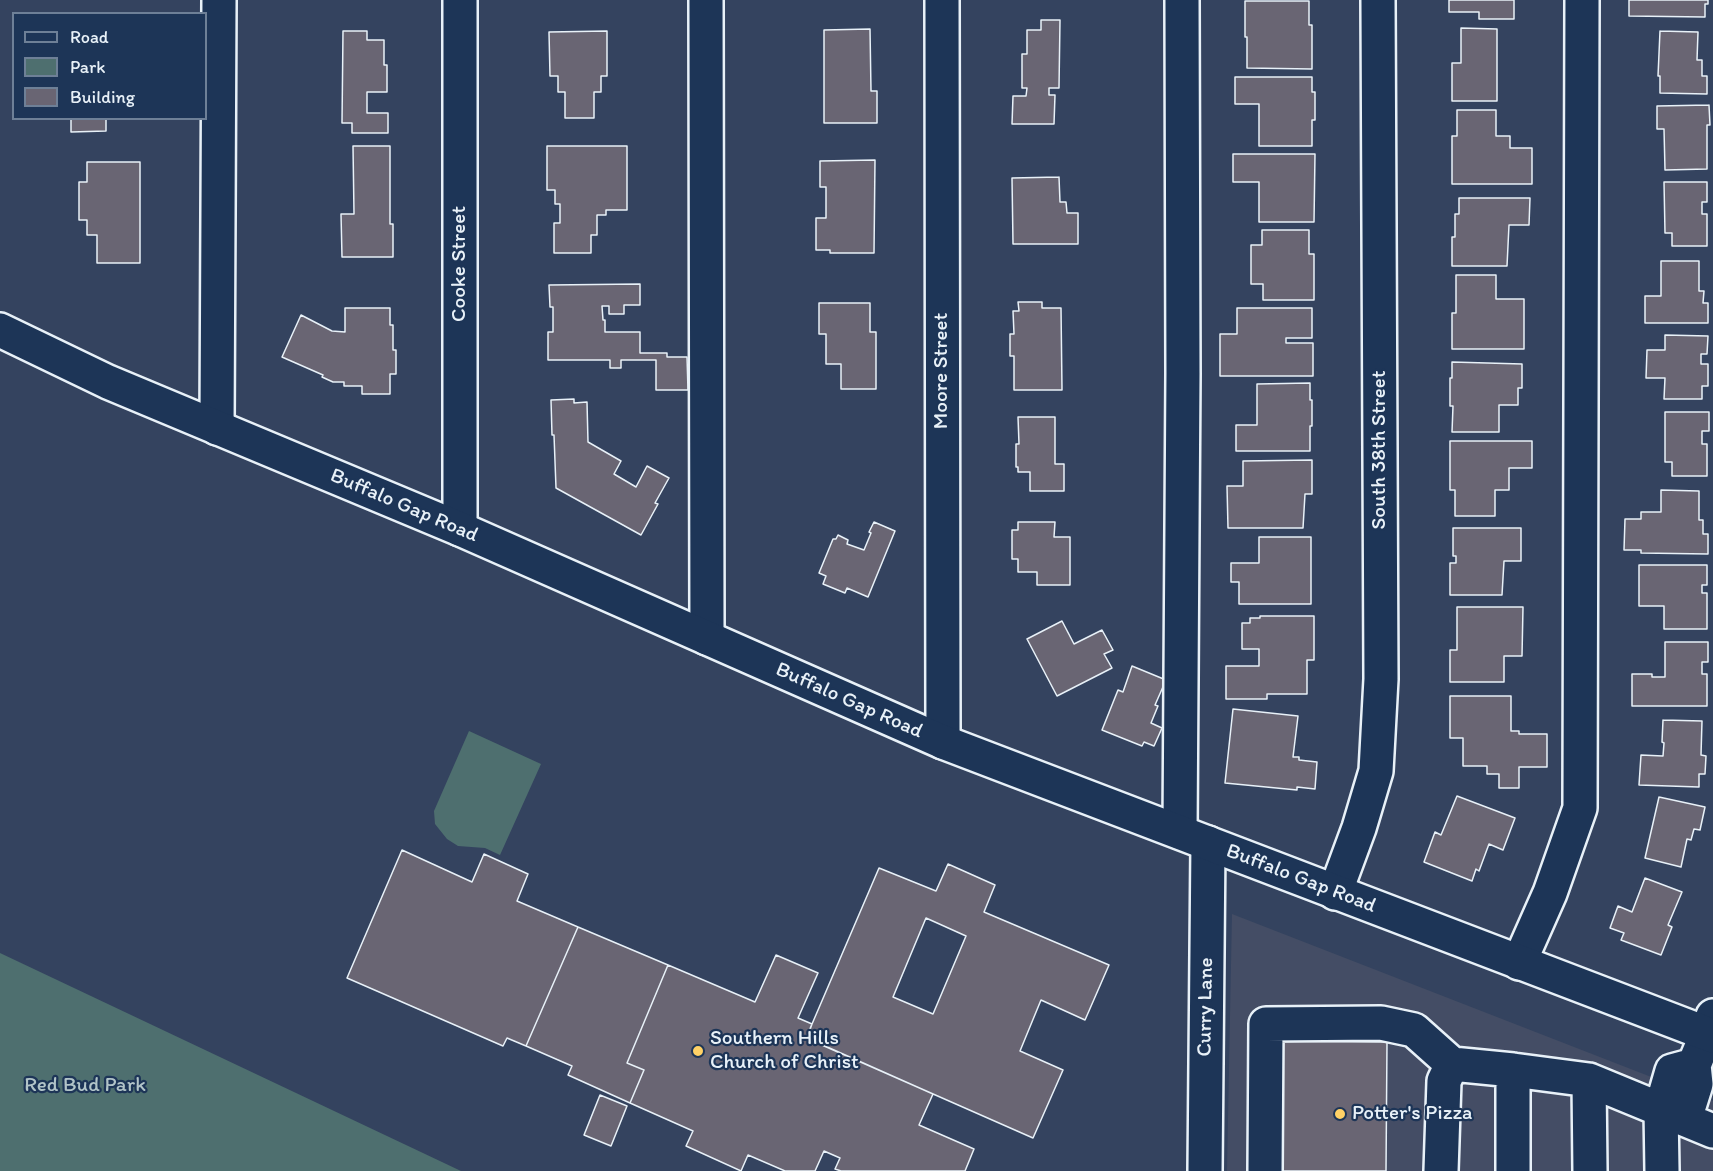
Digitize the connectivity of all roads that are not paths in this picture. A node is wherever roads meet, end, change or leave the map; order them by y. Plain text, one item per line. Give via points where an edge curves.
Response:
1 (219, 0) edge
2 (460, 0) edge
3 (706, 0) edge
4 (942, 0) edge
5 (1182, 0) edge
6 (1378, 0) edge
7 (1582, 0) edge
8 (0, 330) edge
9 (217, 428) junction
10 (460, 529) junction
11 (707, 638) junction
12 (943, 742) junction
13 (1194, 837) junction
14 (1335, 893) junction
15 (1519, 963) junction
16 (1711, 1029) edge
17 (1452, 1064) junction
18 (1513, 1070) junction
19 (1589, 1080) junction
20 (1686, 1120) edge
21 (1205, 1171) edge
22 (1264, 1171) edge
23 (1441, 1171) edge
24 (1513, 1171) edge
25 (1590, 1171) edge
26 (1662, 1171) edge

1 - 9 street
2 - 10 street, Cooke Street
3 - 11 street
4 - 12 street, Moore Street
5 - 13 street, Curry Lane via 1183,385
6 - 14 street, South 38th Street via 1381,655 1376,771
7 - 15 street via 1580,808 1550,893
8 - 9 street, Buffalo Gap Road
9 - 10 street, Buffalo Gap Road
10 - 11 street, Buffalo Gap Road
11 - 12 street, Buffalo Gap Road
12 - 13 street, Buffalo Gap Road
13 - 14 street, Buffalo Gap Road
13 - 21 street, Curry Lane
14 - 15 street, Buffalo Gap Road
15 - 16 street, Buffalo Gap Road
16 - 20 street via 1694,1065 1672,1071
17 - 18 street
17 - 22 street via 1414,1030 1381,1023 1266,1024
17 - 23 street via 1444,1081
18 - 19 street
18 - 24 street
19 - 20 street
19 - 25 street
20 - 26 street

